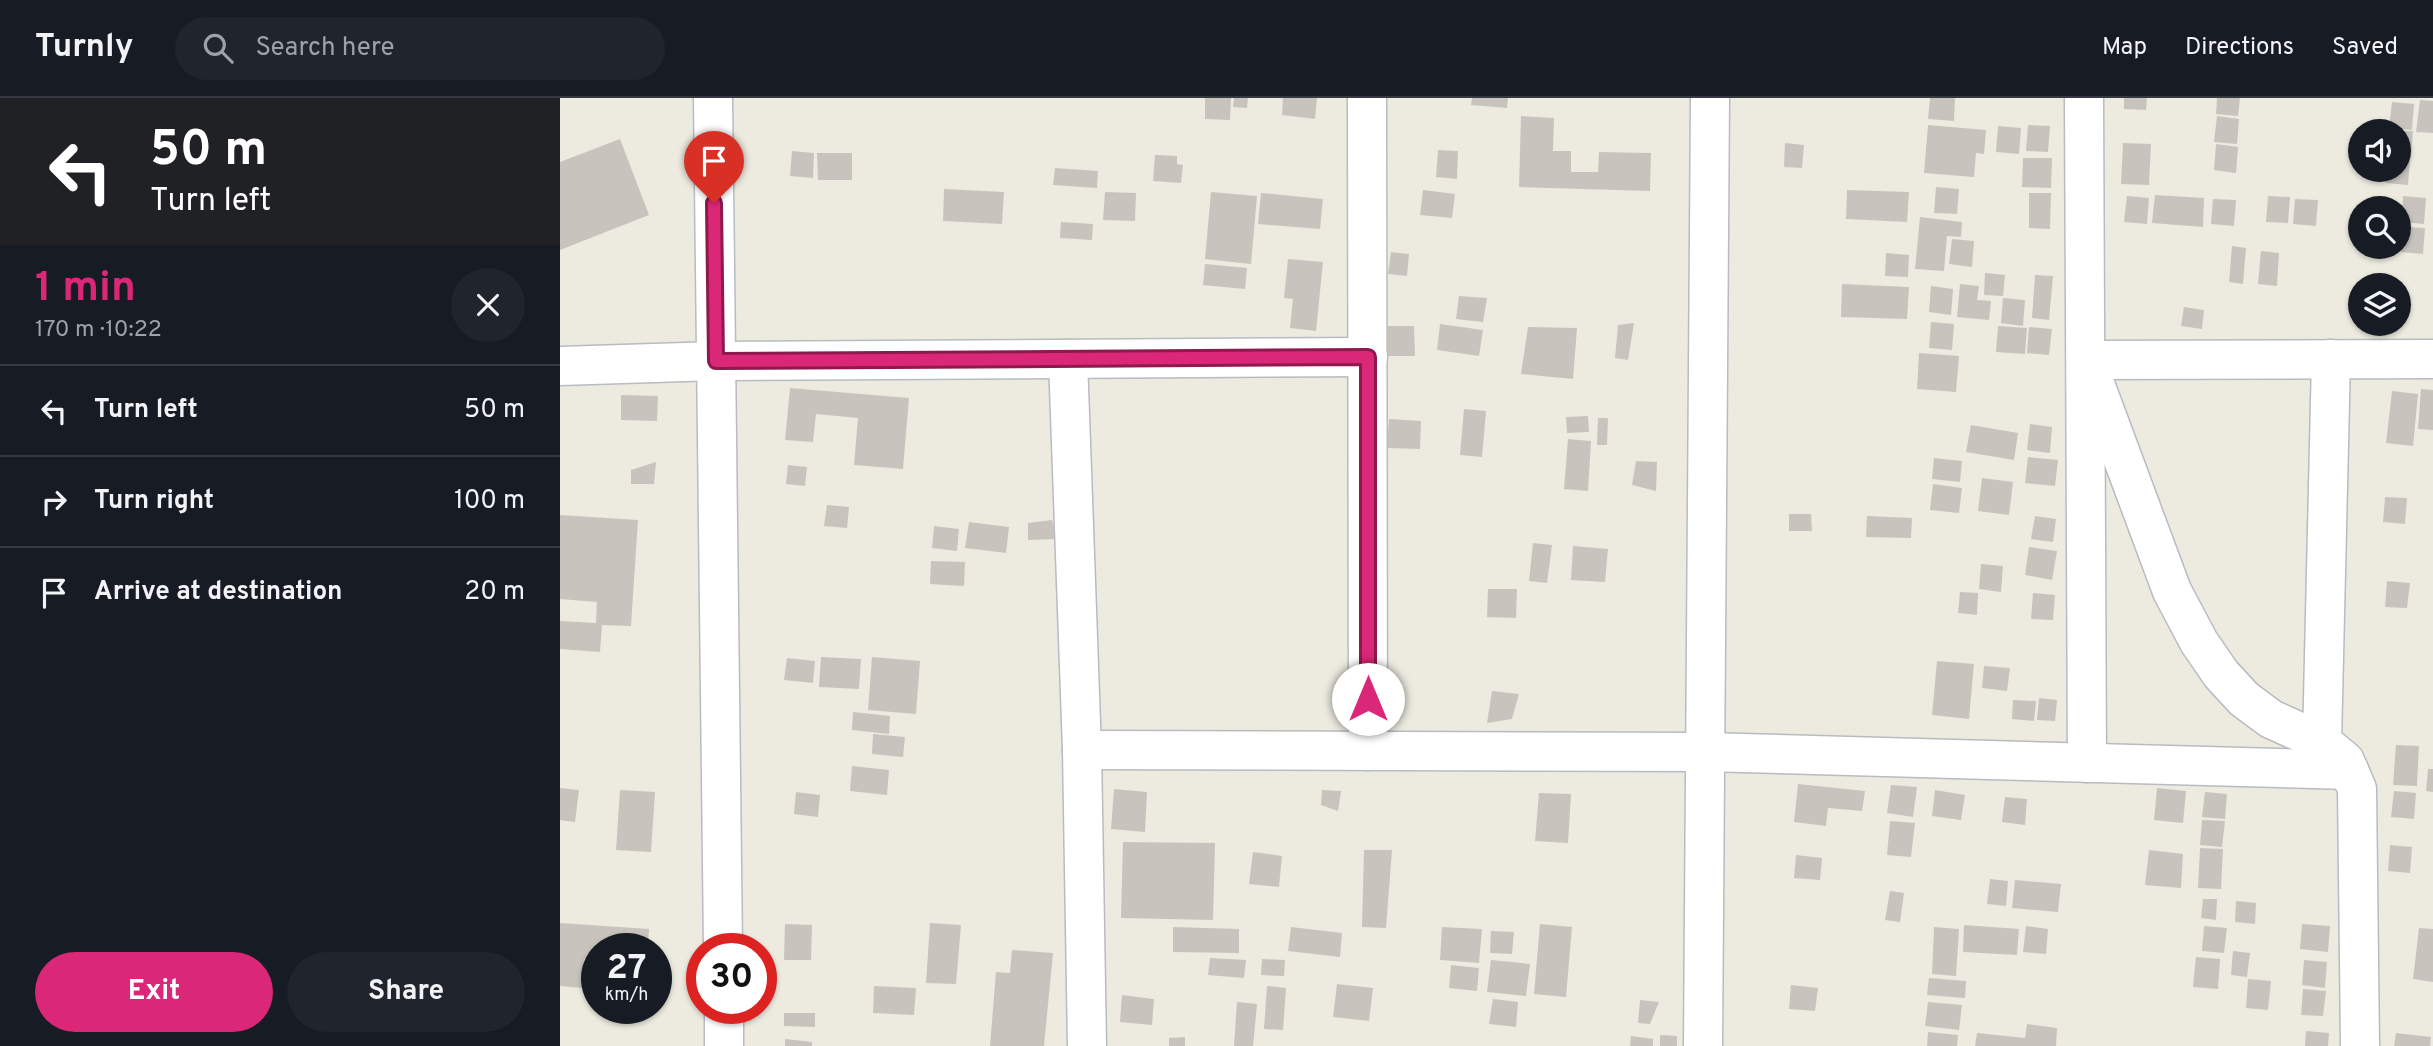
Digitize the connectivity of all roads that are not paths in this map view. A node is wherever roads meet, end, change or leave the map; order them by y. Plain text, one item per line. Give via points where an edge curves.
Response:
1 (713, 98) edge
2 (1367, 98) edge
3 (1710, 98) edge
4 (2084, 98) edge
5 (1368, 357) junction
6 (1068, 359) junction
7 (2331, 359) junction
8 (2433, 359) edge
9 (2086, 360) junction
10 (716, 361) junction
11 (560, 366) edge
12 (2322, 741) junction
13 (1082, 750) junction
14 (1368, 751) junction
15 (1705, 752) junction
16 (2087, 763) junction
17 (2349, 771) junction
18 (723, 933) edge
19 (724, 1024) edge
20 (724, 1046) edge
21 (1087, 1046) edge
22 (1703, 1046) edge
23 (2360, 1046) edge

1 - 10 street
2 - 5 street
3 - 15 street
4 - 9 street
5 - 6 street
5 - 14 street
6 - 10 street
6 - 13 street
7 - 8 street
7 - 9 street
7 - 12 street
9 - 12 street via 2172,591 2199,642 2244,699 2270,719
9 - 16 street
10 - 11 street
10 - 18 street
12 - 17 street via 2345,761
13 - 14 street
13 - 21 street
14 - 15 street
15 - 16 street
15 - 22 street
16 - 17 street
17 - 23 street via 2357,789
19 - 20 street

